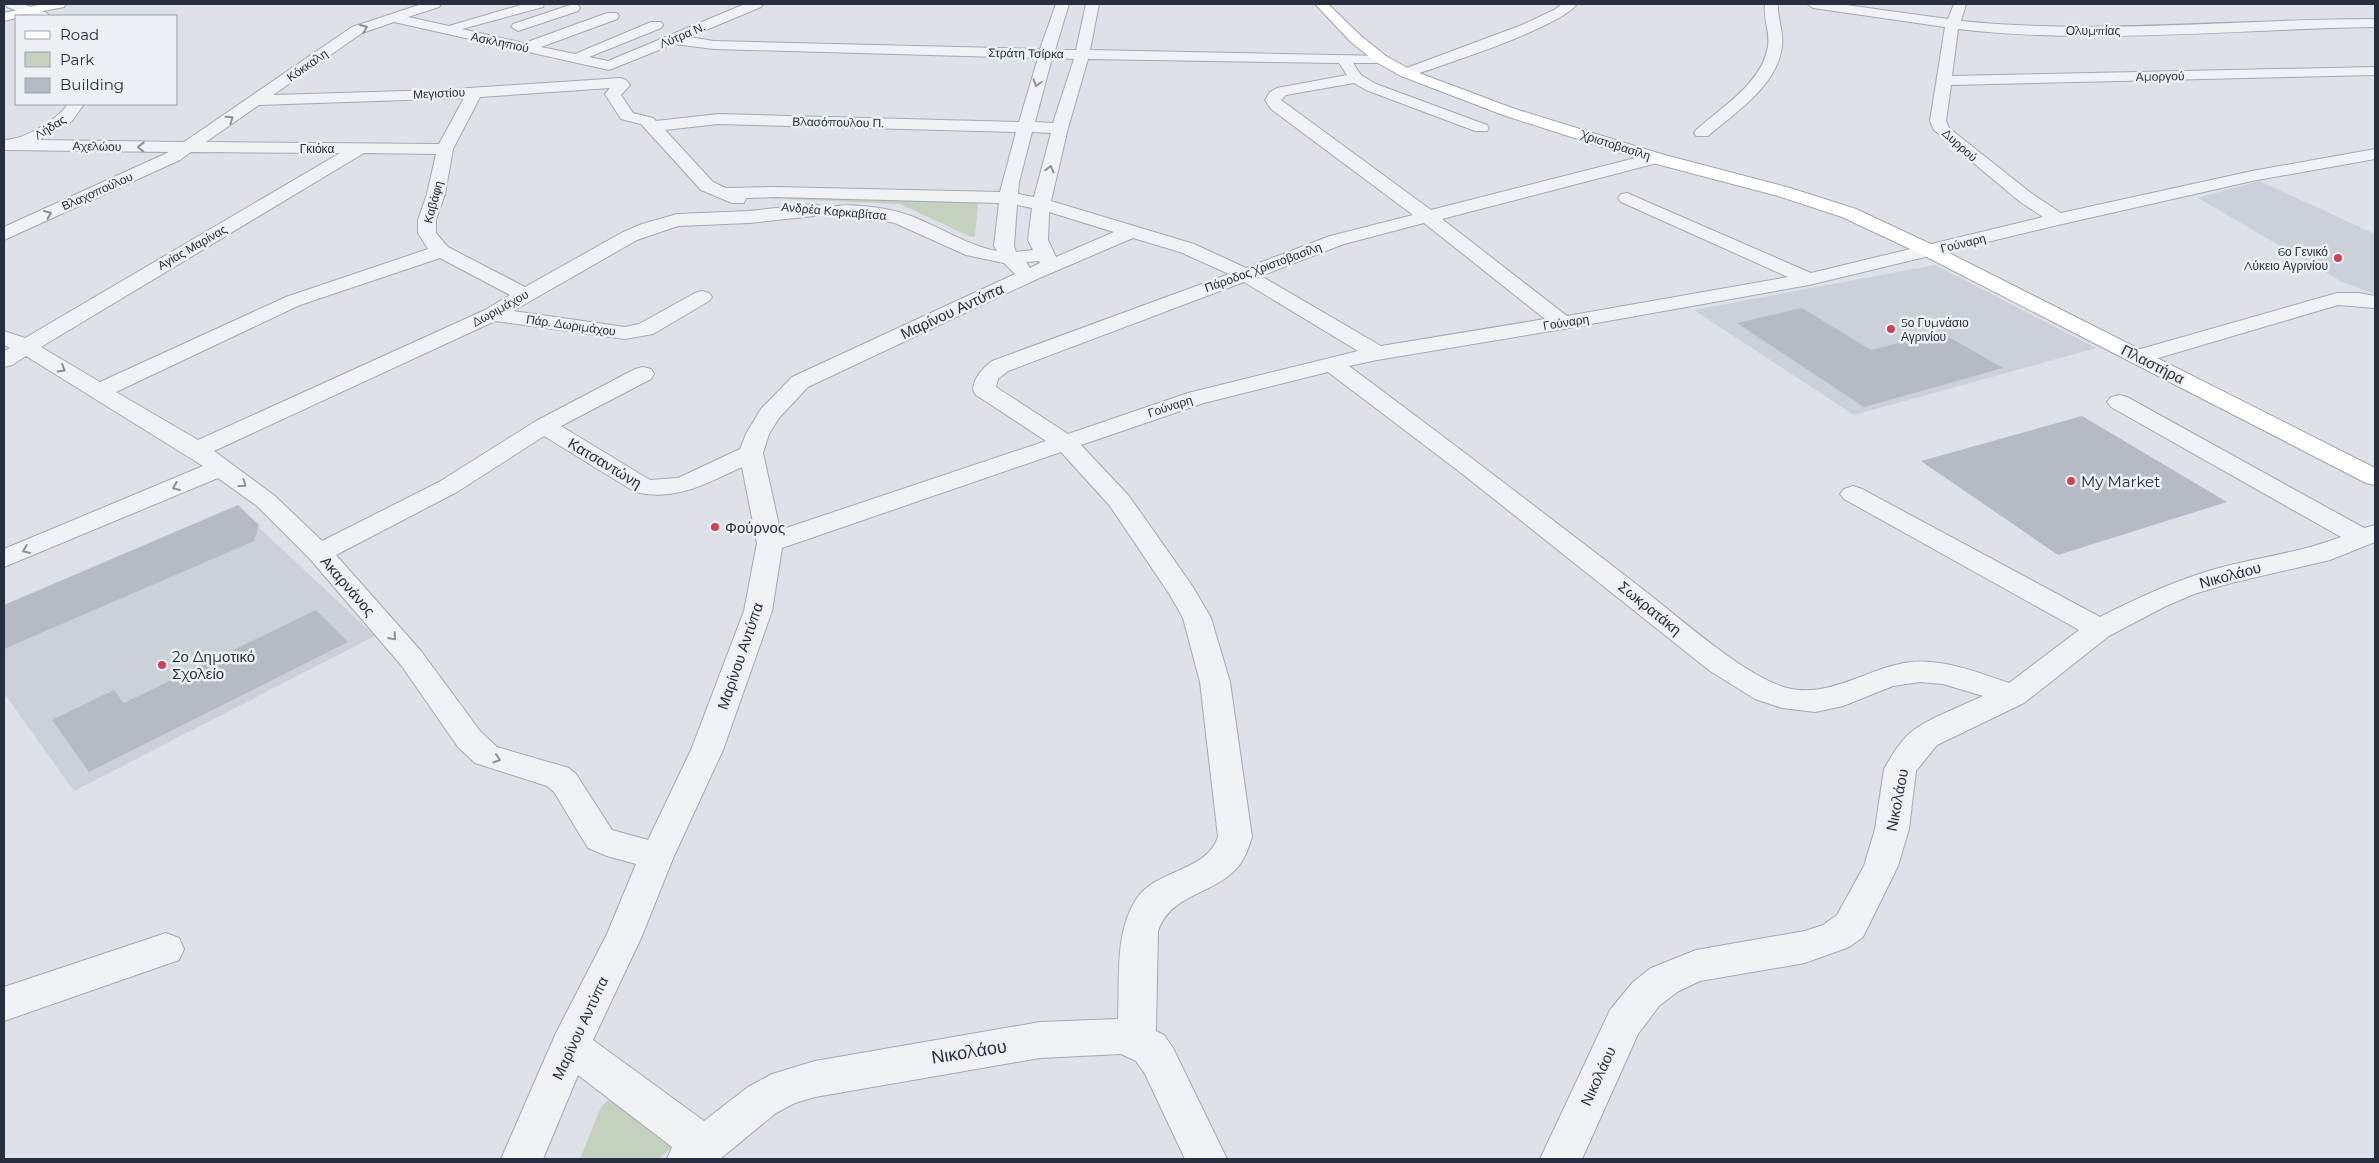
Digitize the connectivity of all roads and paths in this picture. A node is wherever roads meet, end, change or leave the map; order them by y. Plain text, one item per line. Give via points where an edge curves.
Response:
1 (12, 4) edge
2 (59, 4) edge
3 (434, 4) edge
4 (538, 4) edge
5 (756, 4) edge
6 (1063, 4) edge
7 (1093, 4) edge
8 (1321, 4) edge
9 (1570, 4) edge
10 (1771, 4) edge
11 (1813, 4) edge
12 (1960, 4) edge
13 (573, 8) dead end
14 (36, 13) edge
15 (20, 15) edge
16 (612, 16) dead end
17 (392, 18) junction
18 (1953, 23) junction
19 (2375, 23) edge
20 (656, 25) dead end
21 (455, 27) dead end
22 (493, 35) dead end
23 (672, 39) junction
24 (535, 44) dead end
25 (582, 54) dead end
26 (1046, 54) junction
27 (1082, 55) junction
28 (1381, 59) junction
29 (1344, 60) junction
30 (609, 66) junction
31 (2375, 71) edge
32 (1406, 72) junction
33 (1356, 78) junction
34 (1944, 81) junction
35 (626, 86) junction
36 (475, 92) junction
37 (257, 100) junction
38 (75, 105) edge
39 (648, 118) junction
40 (1025, 127) junction
41 (1060, 128) junction
42 (1481, 128) dead end
43 (1702, 132) dead end
44 (11, 145) edge
45 (190, 147) junction
46 (361, 148) junction
47 (445, 149) junction
48 (2375, 154) edge
49 (1655, 158) junction
50 (722, 193) junction
51 (1008, 198) junction
52 (1627, 198) dead end
53 (1042, 204) junction
54 (814, 210) junction
55 (1428, 217) junction
56 (2058, 219) junction
57 (1132, 230) junction
58 (4, 234) edge
59 (442, 251) junction
60 (1930, 251) junction
61 (1033, 263) junction
62 (1244, 274) junction
63 (1809, 279) junction
64 (525, 295) junction
65 (702, 297) dead end
66 (2375, 302) edge
67 (492, 314) junction
68 (1563, 323) junction
69 (11, 348) edge
70 (1377, 353) junction
71 (2138, 357) junction
72 (1332, 364) junction
73 (644, 374) dead end
74 (99, 391) junction
75 (2119, 402) dead end
76 (544, 426) junction
77 (1064, 442) junction
78 (197, 450) junction
79 (751, 453) junction
80 (220, 468) junction
81 (2375, 478) edge
82 (1853, 494) dead end
83 (2369, 536) edge
84 (770, 543) junction
85 (319, 553) junction
86 (4, 559) edge
87 (2099, 629) junction
88 (2012, 695) junction
89 (657, 856) junction
90 (166, 949) dead end
91 (4, 1004) edge
92 (1136, 1040) junction
93 (570, 1046) junction
94 (696, 1152) edge
95 (522, 1159) edge
96 (1206, 1159) edge
97 (1561, 1159) edge

1 - 14 street
2 - 14 main road
3 - 17 street, Κόκκαλη
4 - 21 street
5 - 23 street, Λύτρα Ν.
6 - 26 street
7 - 27 street
8 - 28 main road, Χριστοβασίλη via 1344,29
9 - 32 street via 1527,28
10 - 43 street via 1775,46 1768,68 1750,90
11 - 18 street, Ολυμπίας
12 - 18 street, Δυρρού
13 - 22 street
14 - 15 main road
16 - 24 street
17 - 30 street, Ασκληπιού
37 -> 17 street, Κόκκαλη via 357,30
18 - 19 street, Ολυμπίας via 2095,30
18 - 34 street, Δυρρού
20 - 25 street
23 - 26 street, Στράτη Τσίρκα via 714,45
23 - 30 street, Λύτρα Ν.
26 - 27 street, Στράτη Τσίρκα
26 -> 40 street
27 - 29 street, Στράτη Τσίρκα
27 - 41 street
28 - 29 street, Στράτη Τσίρκα
28 - 32 main road, Χριστοβασίλη
29 - 33 street
30 - 35 street
31 - 34 street, Αμοργού
32 - 49 main road, Χριστοβασίλη via 1508,112
33 - 42 street via 1391,96
33 - 55 street via 1282,91 1273,100
34 - 56 street, Δυρρού via 1938,121 1942,130 2024,197
35 - 36 street, Μεγιστίου
35 - 39 street, Ανδρέα Καρκαβίτσα via 613,94 626,116
36 - 37 street, Μεγιστίου
36 - 47 street, Καβάφη
45 -> 37 street, Κόκκαλη
38 - 44 street, Λήδας via 66,118
39 - 40 street, Βλασόπουλου Π.
39 - 50 street, Ανδρέα Καρκαβίτσα via 700,181
40 - 41 street, Βλασόπουλου Π.
40 - 51 street
53 -> 41 street
45 -> 44 street, Αχελώου
45 - 46 street, Γκιόκα
58 -> 45 street, Βλαχοπούλου
46 - 47 street, Γκιόκα
46 - 69 street, Αγίας Μαρίνας
47 - 59 street, Καβάφη via 426,226 431,241
48 - 56 street, Γούναρη via 2306,165
49 - 55 street, Πάροδος Χριστοβασίλη
49 - 60 main road, Χριστοβασίλη via 1818,202 1870,222
50 - 51 street
50 - 54 street, Ανδρέα Καρκαβίτσα via 764,205
51 - 53 street
51 - 61 street via 1004,242
52 - 63 street
53 - 57 street
53 - 61 street
54 - 61 street, Ανδρέα Καρκαβίτσα via 888,215 975,251
54 - 64 street, Δωριμάχου via 666,222 630,236
55 - 62 street, Πάροδος Χριστοβασίλη via 1337,240
55 - 68 street
56 - 60 street, Γούναρη
57 - 61 street, Μαρίνου Αντύπα
57 - 62 street via 1187,248
59 - 64 street, Καβάφη
59 - 74 street via 293,301
60 - 63 street, Γούναρη
60 - 71 main road, Πλαστήρα
61 - 79 street, Μαρίνου Αντύπα via 800,382 764,424
62 - 70 street
62 - 77 street, Πάροδος Χριστοβασίλη via 1000,366 989,374 984,390
63 - 68 street, Γούναρη
64 - 67 street, Δωριμάχου
65 - 67 street, Πάρ. Δωριμάχου via 645,329 625,333
66 - 71 street via 2337,299
67 - 78 street, Δωριμάχου
68 - 70 street, Γούναρη
69 -> 74 street, Ακαρνάνος
70 - 72 street, Γούναρη
71 - 81 main road, Πλαστήρα
72 - 77 street, Γούναρη via 1196,398
72 - 88 street, Σωκρατάκη via 1720,664 1762,691 1778,698 1817,700 1836,697 1890,676 1940,672
73 - 76 street
74 - 78 street, Ακαρνάνος
75 - 83 street
76 - 79 street, Κατσαντώνη via 644,487 669,488 686,484
76 - 85 street via 448,487
77 - 84 street, Γούναρη
77 - 92 street via 1120,501 1183,592 1197,618 1215,682 1235,837 1228,858 1218,867 1170,890 1155,901 1145,915 1140,931
78 - 80 street, Ακαρνάνος
79 - 84 street, Μαρίνου Αντύπα
80 -> 85 street, Ακαρνάνος via 266,501
80 -> 86 street
82 - 87 street
83 - 87 street, Νικολάου via 2321,554 2225,575 2184,588
84 - 89 street, Μαρίνου Αντύπα via 758,611 707,750
85 -> 89 street, Ακαρνάνος via 411,658 469,739 486,755 558,777 600,839
87 - 88 street, Νικολάου
88 - 97 street, Νικολάου via 1926,737 1910,754 1900,769 1892,829 1881,866 1850,926 1836,936 1805,947 1696,966 1664,980 1646,994 1624,1022
89 - 93 street, Μαρίνου Αντύπα via 624,936
90 - 91 street
92 - 94 street, Νικολάου via 1121,1036 1040,1040 786,1086 762,1100
92 - 96 street via 1150,1048 1159,1061
93 - 94 street
93 - 95 street, Μαρίνου Αντύπα

